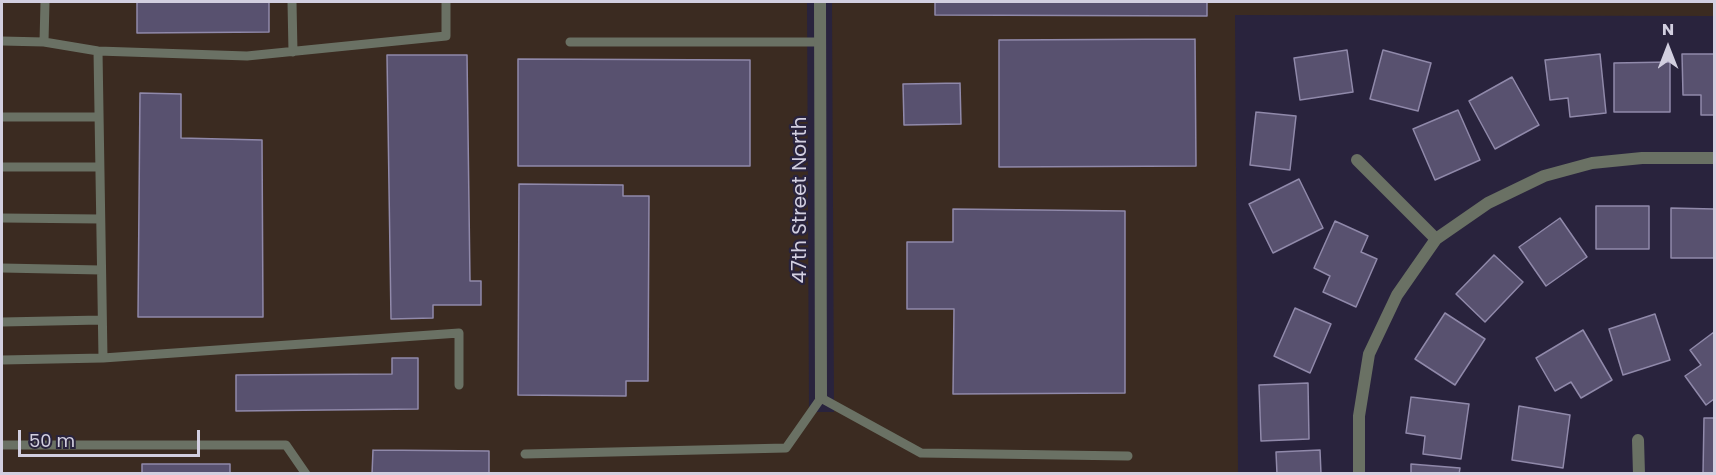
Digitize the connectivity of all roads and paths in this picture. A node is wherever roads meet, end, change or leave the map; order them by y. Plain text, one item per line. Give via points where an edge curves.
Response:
1 (45, 2) edge
2 (292, 2) edge
3 (446, 2) edge
4 (820, 2) edge
5 (2, 41) edge
6 (44, 42) junction
7 (570, 42) dead end
8 (820, 42) junction
9 (98, 51) junction
10 (293, 52) junction
11 (2, 117) edge
12 (99, 117) junction
13 (1714, 158) edge
14 (1357, 160) dead end
15 (2, 167) edge
16 (99, 167) junction
17 (2, 218) edge
18 (100, 219) junction
19 (1436, 239) junction
20 (2, 268) edge
21 (101, 270) junction
22 (101, 320) junction
23 (2, 322) edge
24 (103, 358) junction
25 (2, 360) edge
26 (459, 385) dead end
27 (821, 398) junction
28 (1638, 440) dead end
29 (2, 445) edge
30 (525, 453) dead end
31 (1128, 456) dead end
32 (306, 474) edge
33 (1359, 474) edge
34 (1639, 474) edge

1 - 6 lane
2 - 10 lane
3 - 10 lane via 446,36
4 - 8 street, 47th Street North
5 - 6 lane
6 - 9 lane
7 - 8 lane
8 - 27 street, 47th Street North
9 - 10 lane via 247,56
9 - 12 lane
11 - 12 lane
12 - 16 lane
13 - 19 street via 1592,163 1545,176 1488,203
14 - 19 street
15 - 16 lane
16 - 18 lane
17 - 18 lane
18 - 21 lane
19 - 33 street via 1397,295 1369,354 1359,416
20 - 21 lane
21 - 22 lane
22 - 23 lane
22 - 24 lane
24 - 25 lane
24 - 26 lane via 459,333
27 - 30 lane via 786,448
27 - 31 lane via 921,453
28 - 34 street
29 - 32 lane via 286,446

